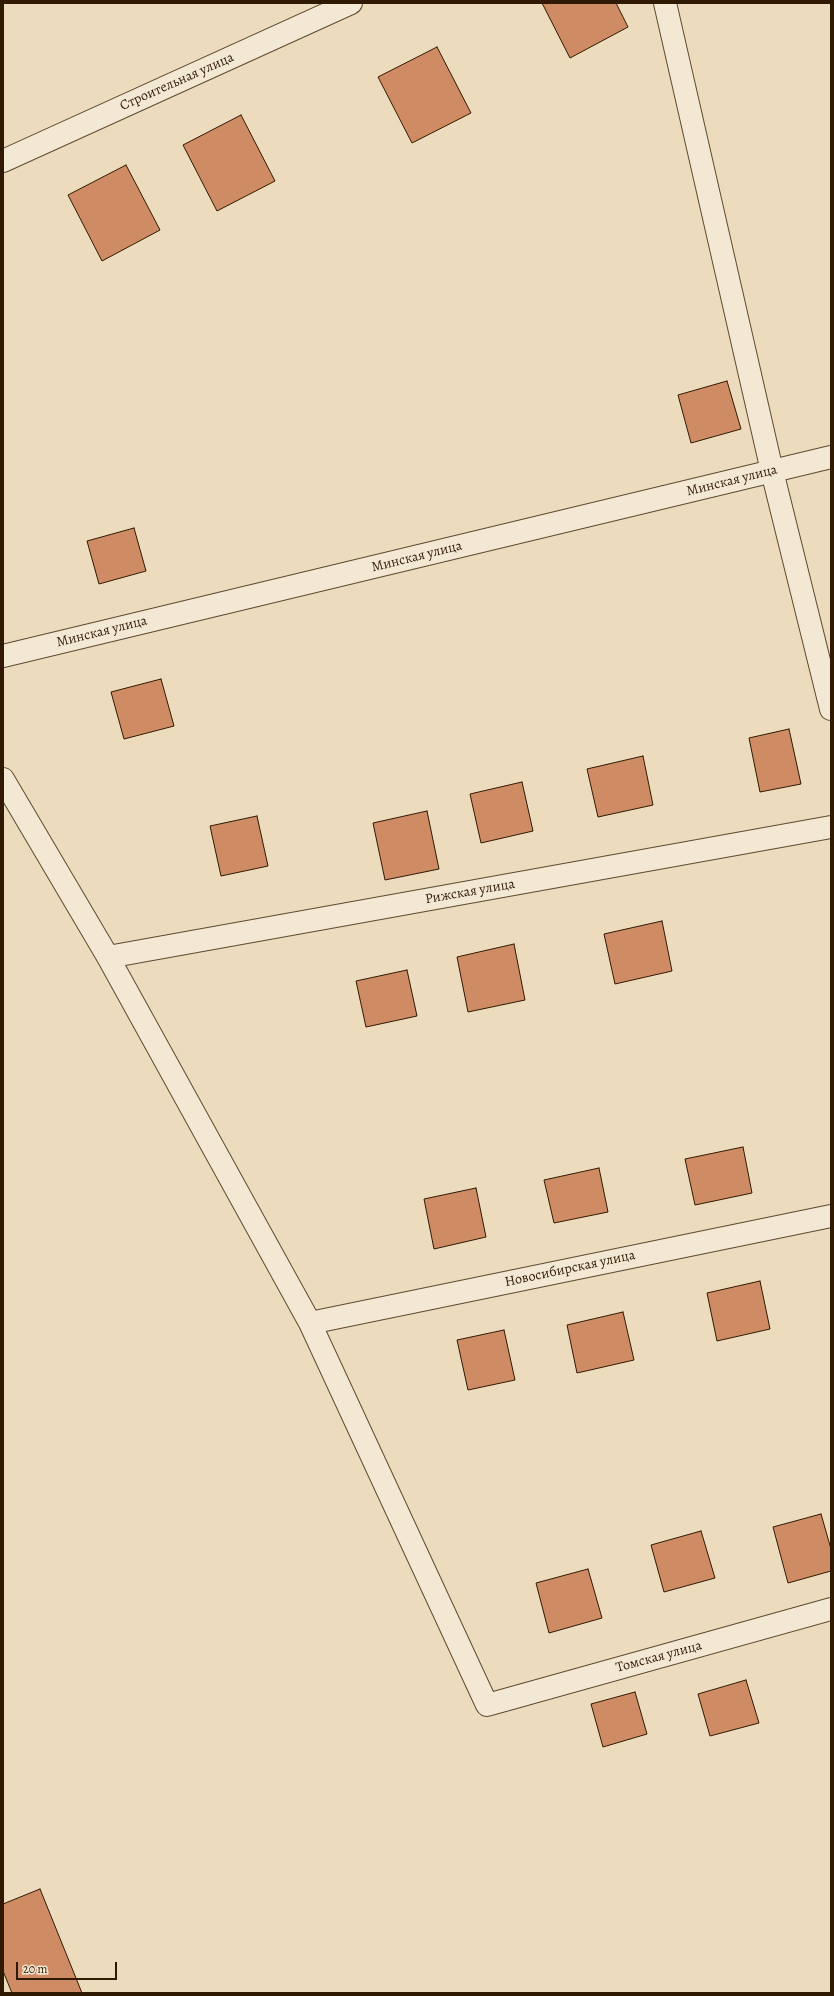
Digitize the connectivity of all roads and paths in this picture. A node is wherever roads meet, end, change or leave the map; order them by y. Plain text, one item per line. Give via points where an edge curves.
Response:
1 (351, 3) edge
2 (665, 3) edge
3 (3, 161) edge
4 (831, 457) edge
5 (772, 471) junction
6 (3, 656) edge
7 (831, 709) edge
8 (3, 779) edge
9 (831, 827) edge
10 (108, 957) junction
11 (831, 1216) edge
12 (310, 1323) junction
13 (831, 1609) edge

1 - 3 street, Строительная улица
2 - 5 street
4 - 5 street, Минская улица
5 - 6 street, Минская улица
5 - 7 street
8 - 10 street
9 - 10 street, Рижская улица
10 - 12 street
11 - 12 street, Новосибирская улица
12 - 13 street, Томская улица via 487,1705

